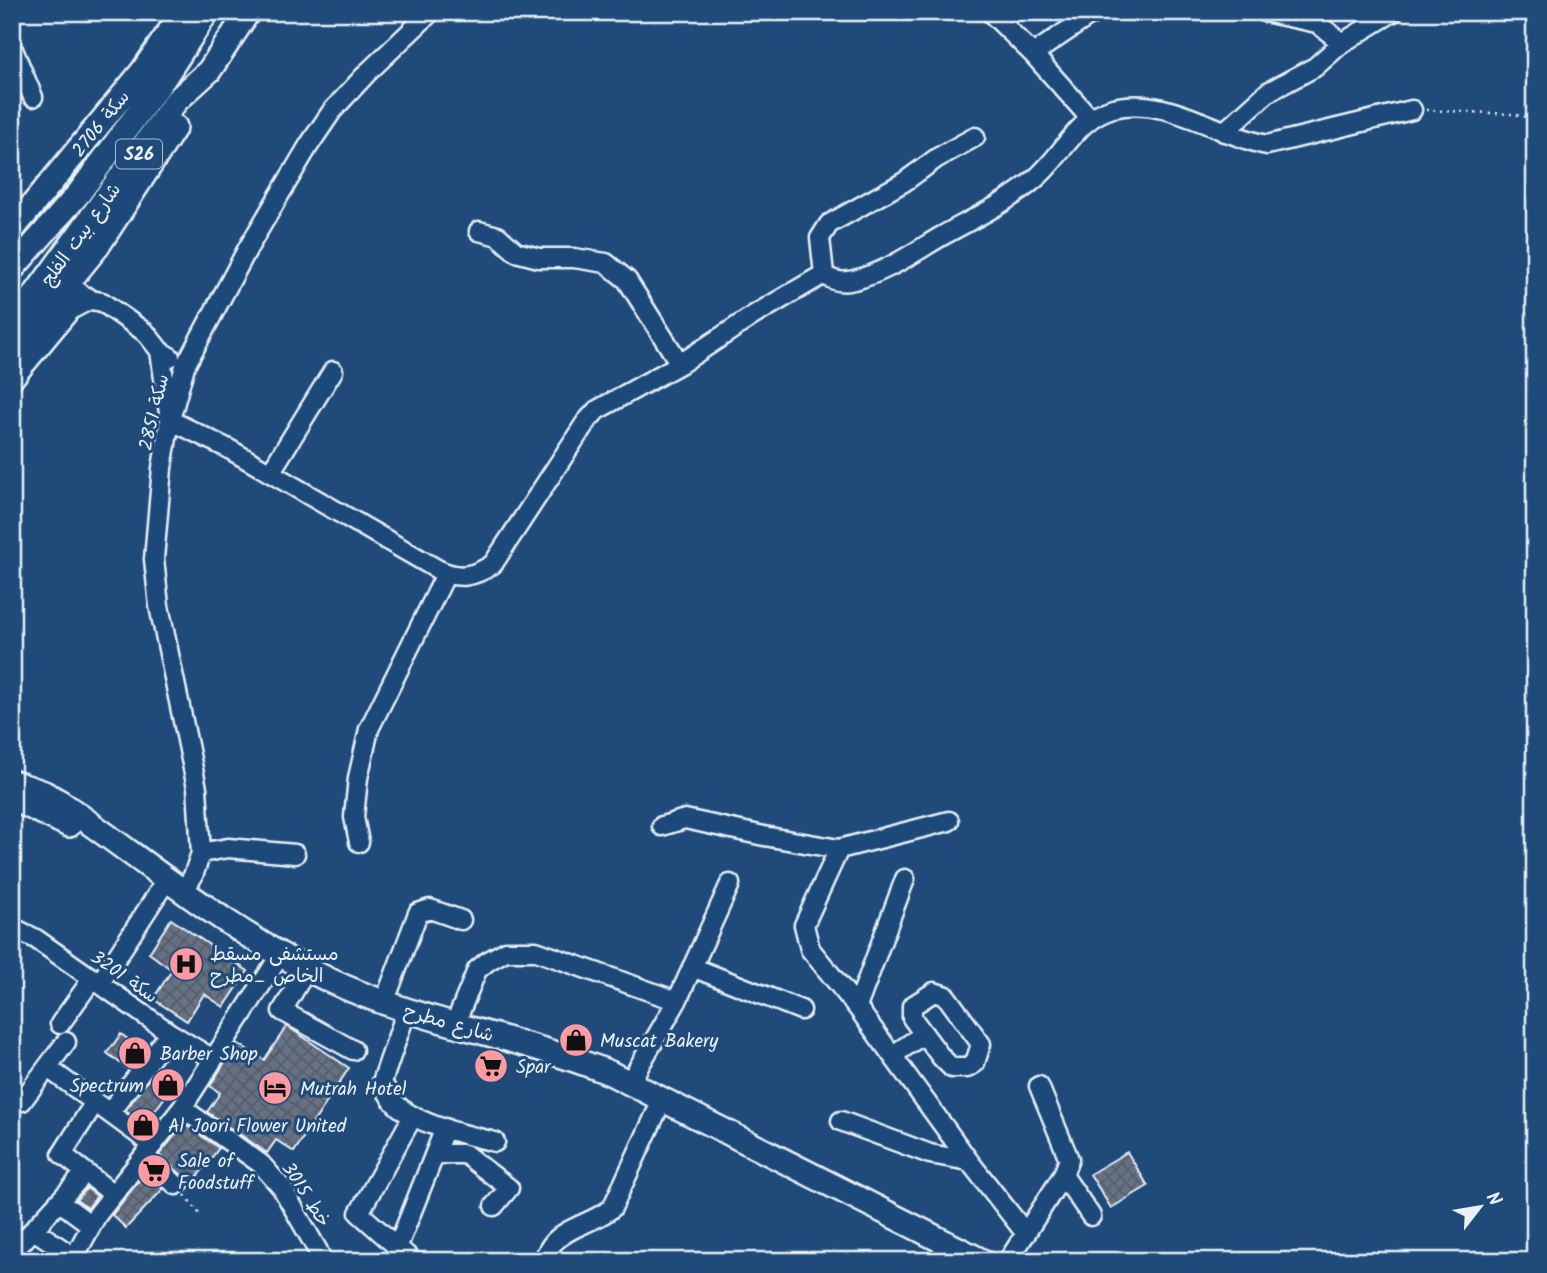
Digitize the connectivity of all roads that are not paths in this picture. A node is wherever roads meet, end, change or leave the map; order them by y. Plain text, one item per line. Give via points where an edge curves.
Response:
1 (183, 12) edge
2 (208, 12) edge
3 (247, 12) edge
4 (431, 12) edge
5 (990, 12) edge
6 (1095, 12) edge
7 (1264, 12) edge
8 (1393, 12) edge
9 (1342, 43) junction
10 (12, 47) edge
11 (1033, 54) junction
12 (209, 71) junction
13 (164, 78) junction
14 (33, 97) dead end
15 (1412, 110) road end
16 (1090, 118) junction
17 (1224, 132) junction
18 (975, 137) dead end
19 (12, 230) edge
20 (479, 231) dead end
21 (12, 239) edge
22 (12, 269) edge
23 (824, 274) junction
24 (69, 283) junction
25 (86, 299) junction
26 (12, 321) edge
27 (12, 351) edge
28 (160, 351) junction
29 (680, 365) junction
30 (185, 366) junction
31 (333, 371) dead end
32 (12, 377) edge
33 (170, 420) junction
34 (270, 473) junction
35 (446, 574) junction
36 (12, 782) edge
37 (12, 798) edge
38 (949, 821) dead end
39 (662, 826) dead end
40 (359, 842) dead end
41 (839, 849) junction
42 (201, 853) junction
43 (295, 855) dead end
44 (905, 879) dead end
45 (730, 884) dead end
46 (160, 890) junction
47 (183, 892) junction
48 (461, 920) dead end
49 (12, 927) edge
50 (274, 965) junction
51 (692, 967) junction
52 (301, 979) junction
53 (97, 981) junction
54 (677, 1001) junction
55 (384, 1003) junction
56 (857, 1007) junction
57 (801, 1010) dead end
58 (403, 1021) junction
59 (60, 1024) dead end
60 (455, 1024) junction
61 (170, 1033) junction
62 (923, 1034) dead end
63 (66, 1042) dead end
64 (353, 1050) dead end
65 (892, 1055) junction
66 (213, 1059) junction
67 (48, 1068) junction
68 (630, 1082) junction
69 (1038, 1086) dead end
70 (22, 1101) dead end
71 (102, 1107) junction
72 (182, 1108) junction
73 (658, 1109) junction
74 (413, 1116) junction
75 (841, 1121) dead end
76 (445, 1128) junction
77 (495, 1142) dead end
78 (148, 1151) junction
79 (436, 1154) junction
80 (969, 1161) junction
81 (85, 1173) junction
82 (1063, 1175) junction
83 (177, 1185) road end
84 (113, 1194) junction
85 (60, 1202) junction
86 (494, 1206) dead end
87 (1091, 1216) dead end
88 (91, 1225) junction
89 (35, 1231) junction
90 (1026, 1234) junction
91 (398, 1247) junction
92 (12, 1253) edge
93 (73, 1259) edge
94 (322, 1261) edge
95 (413, 1261) edge
96 (542, 1261) edge
97 (959, 1261) edge
98 (982, 1261) edge
99 (1009, 1261) edge

1 - 19 main road, سكة 2706 via 142,72
2 - 13 main road, شارع بيت الفلج / S26
3 - 12 main road, شارع بيت الفلج / S26
4 - 30 street, سكة 2851 via 332,111 248,248
5 - 11 street
6 - 11 street
7 - 9 street via 1317,23
8 - 9 street
9 - 17 street via 1315,67 1257,100
10 - 14 street
11 - 16 street
12 - 24 main road via 134,193
12 - 26 main road, شارع بيت الفلج / S26 via 176,101
13 - 21 main road
13 - 22 main road, شارع بيت الفلج / S26 via 79,193
15 - 17 street via 1267,145
16 - 17 street via 1112,108 1145,106
16 - 23 street via 1038,177 1000,203 880,271 850,281 831,281
18 - 23 street via 829,224 820,238
20 - 29 street via 498,236 516,252 539,258 606,263 627,280
23 - 29 street
24 - 25 street
24 - 27 main road
25 - 28 street via 102,302 146,333
25 - 32 main road via 69,308
28 - 30 street
28 - 33 street
29 - 35 street via 597,410 493,564 463,577
30 - 33 street, سكة 2851
31 - 34 street
33 - 34 street
33 - 42 street, سكة 2851 via 154,559 164,632 197,788
34 - 35 street
35 - 40 street via 369,729 354,817
36 - 47 main road, شارع مطرح via 60,802
37 - 46 main road, شارع مطرح via 75,829
38 - 41 street
39 - 41 street via 685,819
41 - 56 street via 804,925 810,949
42 - 43 street via 228,848
42 - 47 street, سكة 2851
44 - 56 street
45 - 51 street
46 - 50 main road, شارع مطرح
46 - 53 street
47 - 55 main road, شارع مطرح via 293,962
48 - 55 street via 430,909 418,913
49 - 53 street, سكة 3201
50 - 52 main road, شارع مطرح
50 - 66 street
51 - 54 street
51 - 57 street
52 - 58 main road, شارع مطرح
52 - 64 street via 282,1011
53 - 59 street
53 - 61 street, سكة 3201
54 - 60 street via 536,951 506,951 477,970
54 - 68 street
55 - 60 main road, شارع مطرح
56 - 65 street
58 - 73 main road, شارع مطرح via 578,1075
58 - 74 street via 382,1082 394,1102
60 - 68 main road, شارع مطرح via 569,1058
61 - 66 street, سكة 3201
61 - 71 street
62 - 65 street
63 - 67 street
65 - 80 street
66 - 72 street
67 - 70 street
67 - 71 street
68 - 98 main road, شارع مطرح
69 - 82 street via 1069,1159
71 - 78 street
71 - 81 street via 62,1154
72 - 78 street
72 - 94 street, 3015 خط via 261,1164 295,1209
73 - 96 street via 612,1208 554,1242
73 - 97 main road, شارع مطرح
74 - 76 street
74 - 91 street via 359,1213
75 - 80 street via 930,1154
76 - 77 street
76 - 79 street
78 - 83 street
78 - 84 street
79 - 86 street via 465,1154 509,1188
79 - 91 street
80 - 90 street
81 - 84 street
81 - 85 street
82 - 87 street
82 - 90 street
84 - 88 street
85 - 88 street
85 - 89 street
88 - 93 street
89 - 92 street
89 - 93 street
90 - 99 street
91 - 95 street

